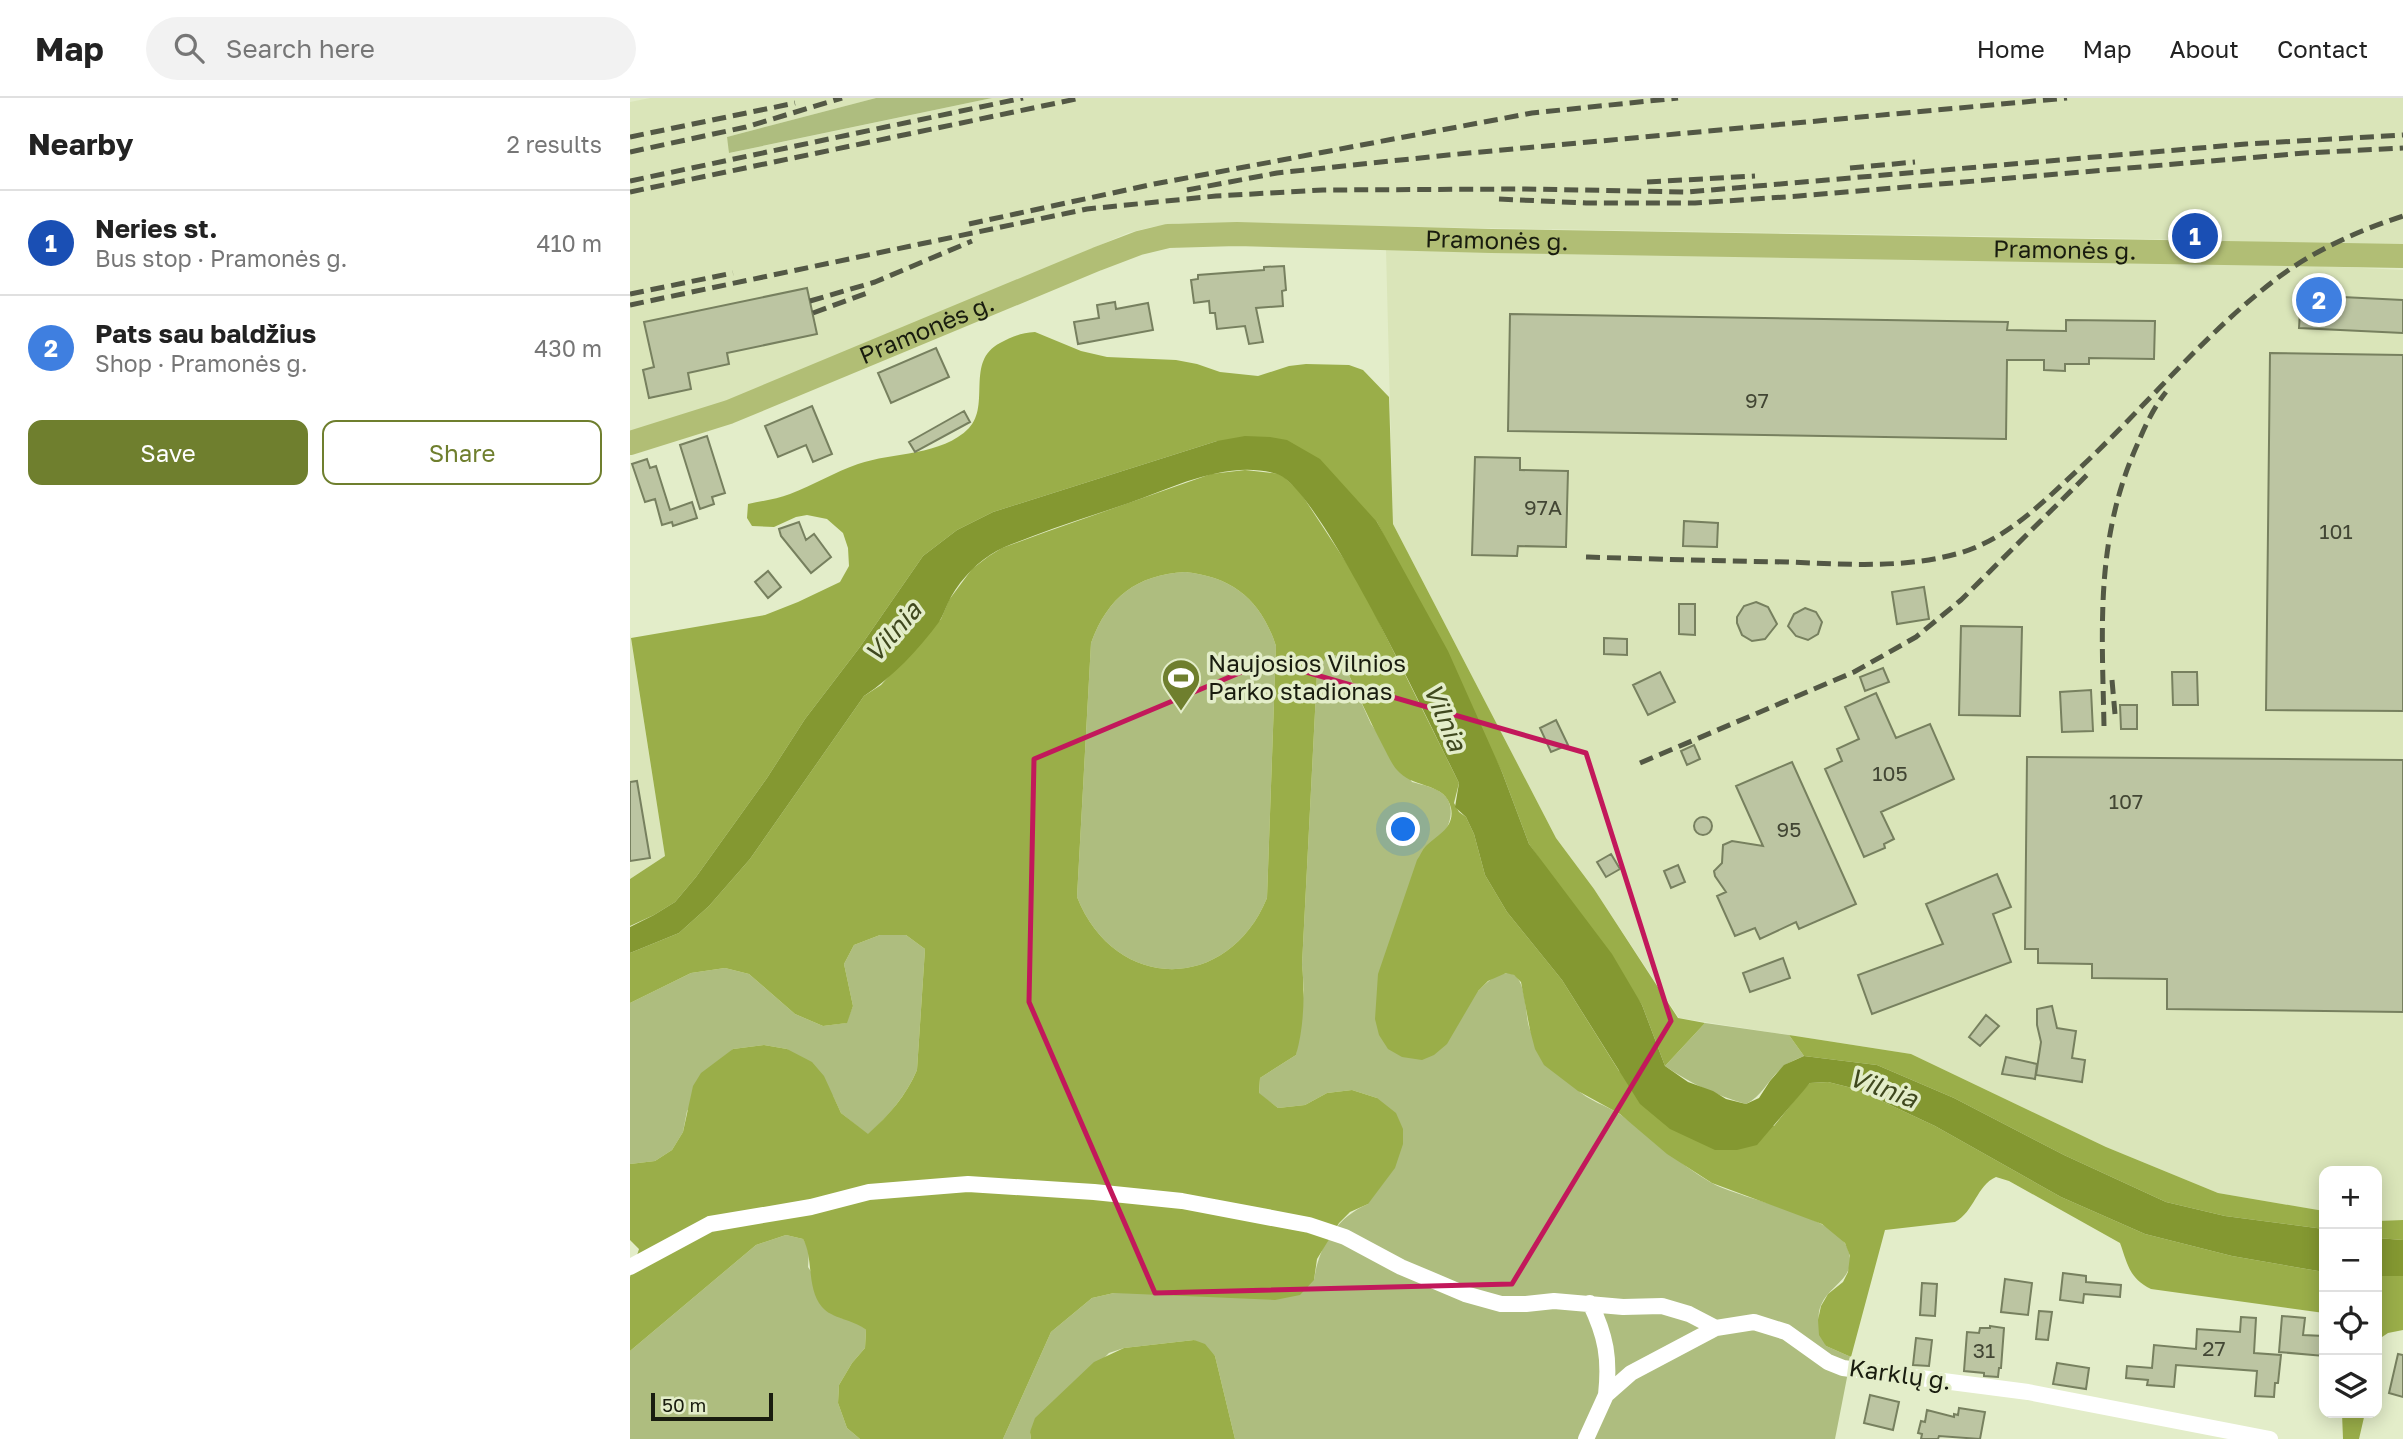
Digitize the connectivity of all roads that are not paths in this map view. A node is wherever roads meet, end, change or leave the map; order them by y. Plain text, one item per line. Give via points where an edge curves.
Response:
1 (2403, 256) edge
2 (630, 443) edge
3 (630, 1267) edge
4 (1590, 1303) junction
5 (1716, 1328) junction
6 (1606, 1395) junction
7 (1586, 1439) edge
8 (2270, 1439) edge

1 - 2 main road, Pramonės g. via 1168,236 1097,258 729,412
3 - 4 street via 710,1224 869,1192 968,1184 1182,1201 1309,1225 1345,1237 1465,1294 1501,1304
4 - 5 street via 1662,1306
4 - 6 street via 1600,1323 1609,1365
5 - 6 street, Karklų g. via 1631,1373
5 - 8 street, Karklų g. via 1754,1322 1786,1332 1843,1368 2028,1392
6 - 7 street, Karklų g.

